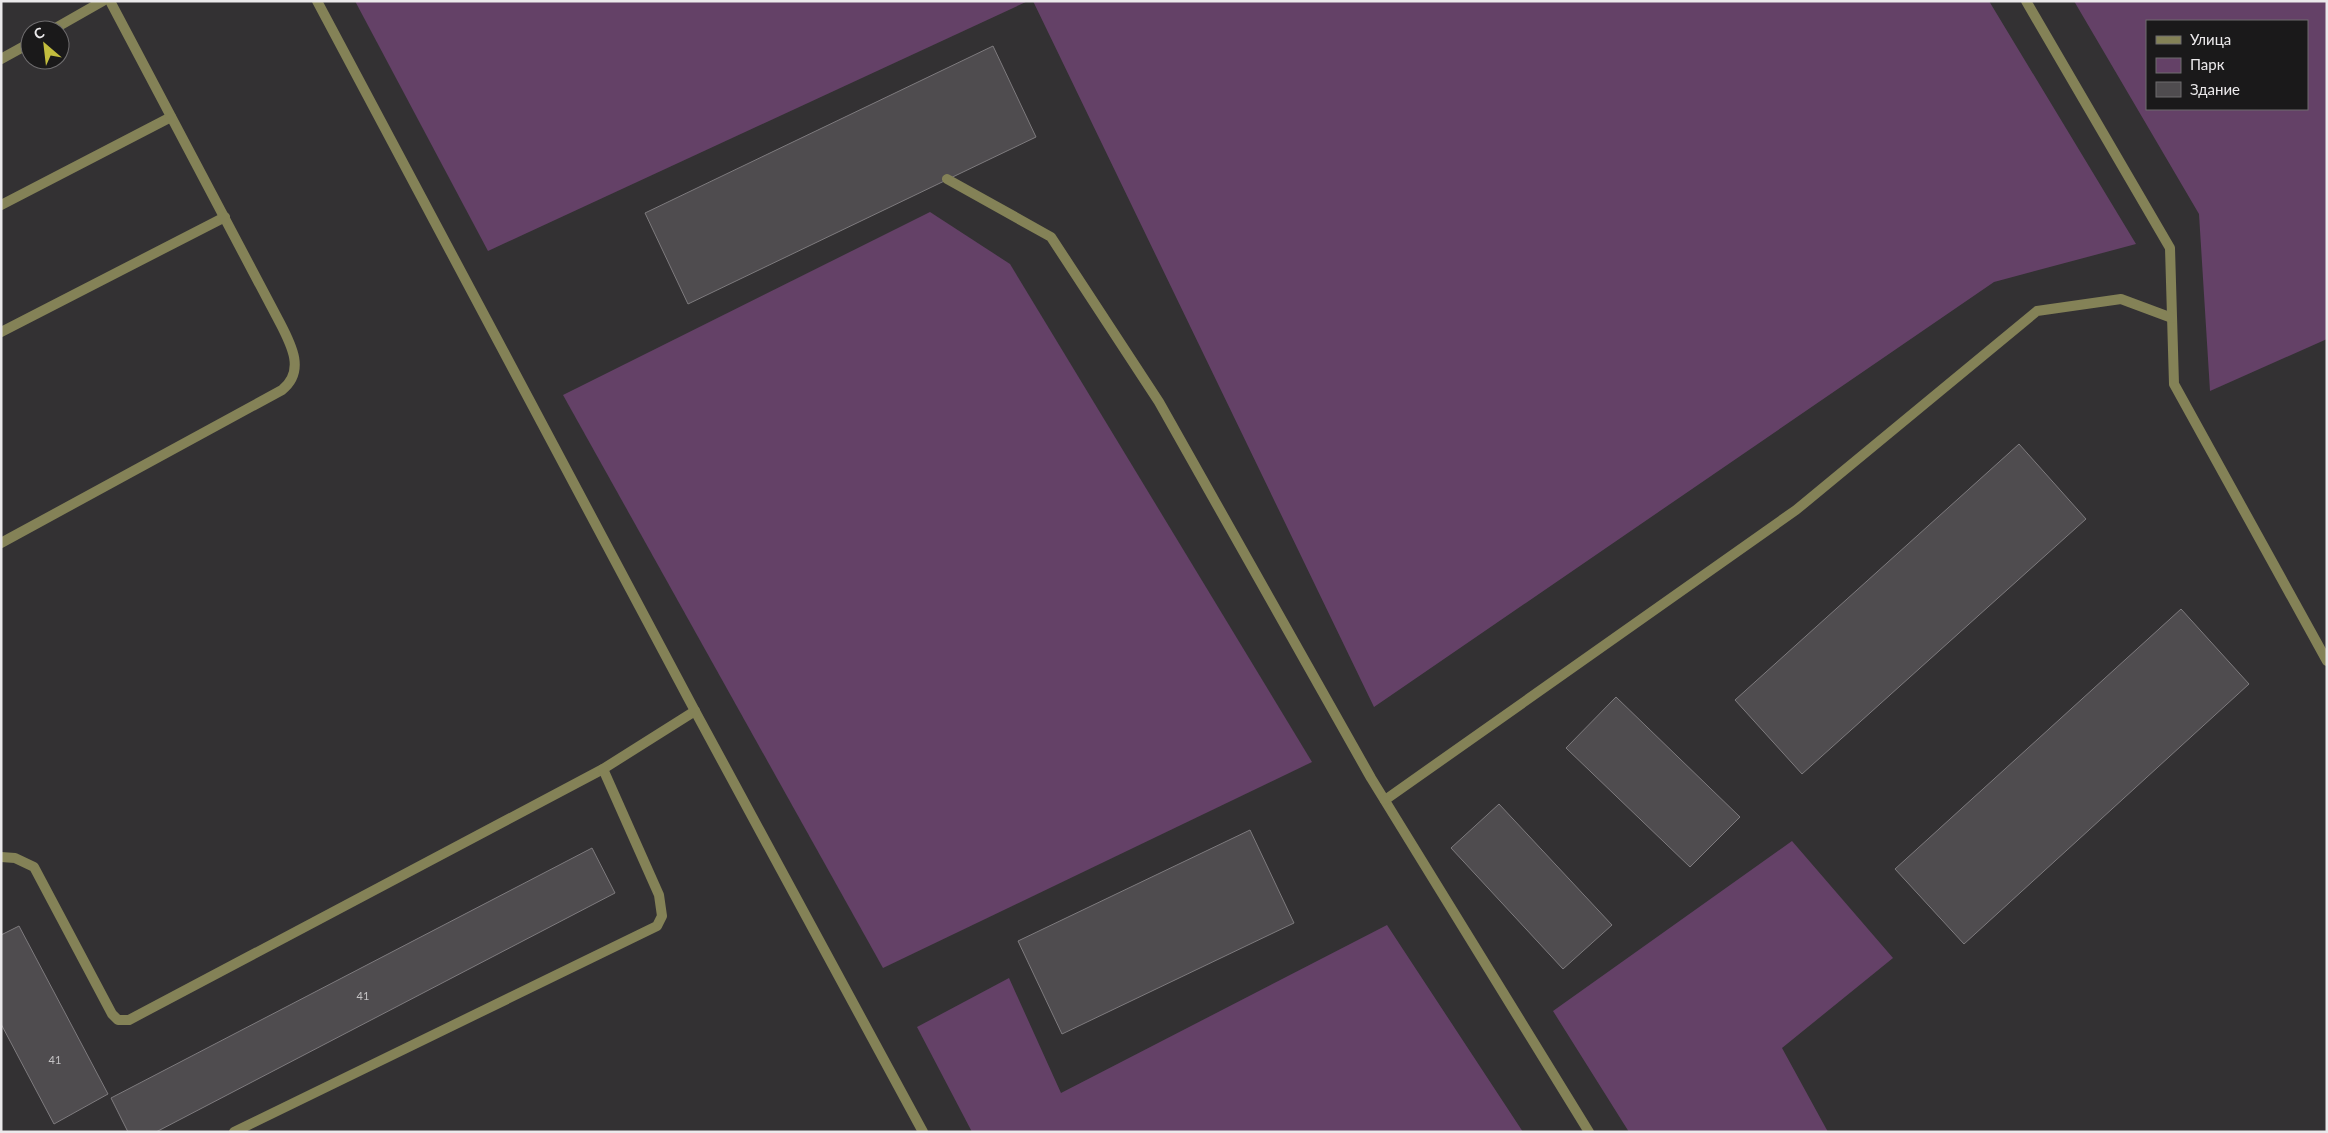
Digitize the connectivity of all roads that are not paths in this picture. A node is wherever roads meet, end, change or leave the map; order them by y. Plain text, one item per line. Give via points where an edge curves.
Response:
1 (103, 1) edge
2 (110, 1) edge
3 (317, 1) edge
4 (2026, 1) edge
5 (70, 20) edge
6 (20, 48) edge
7 (1, 59) edge
8 (171, 117) junction
9 (947, 179) dead end
10 (1, 205) edge
11 (225, 216) junction
12 (2172, 318) junction
13 (1, 332) edge
14 (1, 542) edge
15 (2327, 661) edge
16 (695, 711) junction
17 (603, 769) junction
18 (1385, 800) junction
19 (1, 857) edge
20 (234, 1132) edge
21 (923, 1132) edge
22 (1589, 1132) edge

1 - 5 street
2 - 8 street
3 - 16 street
4 - 12 street via 2170,248
6 - 7 street
8 - 10 street
8 - 11 street
9 - 18 street via 1051,237 1159,402
11 - 13 street
11 - 14 street via 290,344 296,371 289,384
12 - 15 street via 2174,384
12 - 18 street via 2121,299 2037,311 1796,510
16 - 17 street
16 - 21 street
17 - 19 street via 129,1020 118,1020 112,1014 34,867 15,858
17 - 20 street via 659,895 662,916 657,926
18 - 22 street

